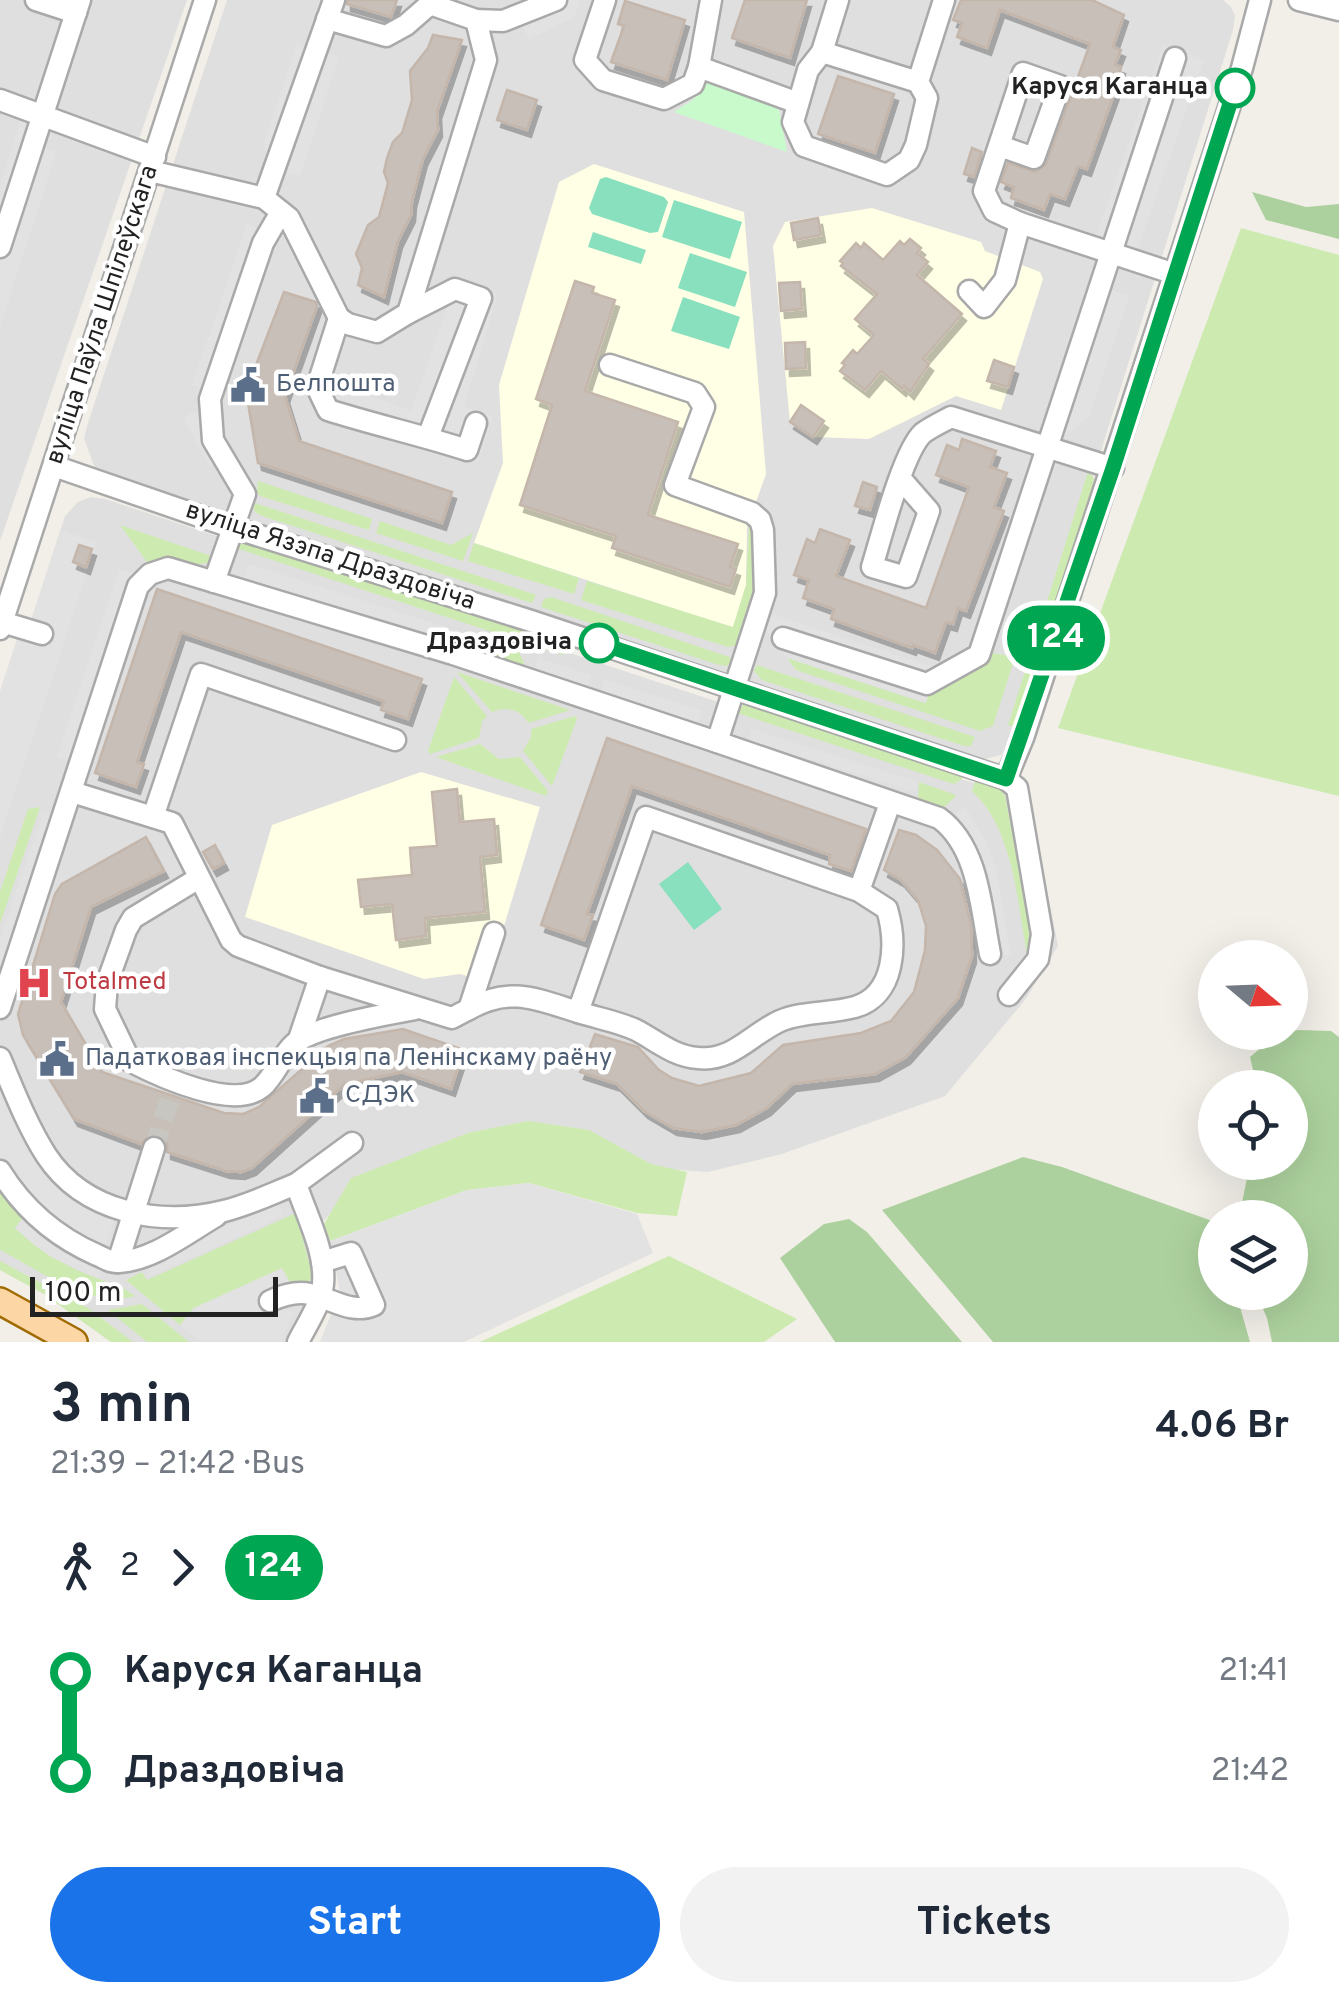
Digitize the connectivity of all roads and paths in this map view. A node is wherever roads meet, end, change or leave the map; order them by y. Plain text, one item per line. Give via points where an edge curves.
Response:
1 (36, 0) edge
2 (205, 0) edge
3 (556, 0) edge
4 (605, 0) edge
5 (838, 0) edge
6 (944, 0) edge
7 (1260, 0) edge
8 (1299, 0) edge
9 (431, 2) edge
10 (703, 2) edge
11 (78, 6) edge
12 (330, 10) edge
13 (1339, 10) edge
14 (476, 20) junction
15 (822, 52) junction
16 (1175, 58) dead end
17 (699, 68) junction
18 (918, 82) junction
19 (0, 100) edge
20 (798, 103) junction
21 (43, 115) junction
22 (1000, 146) dead end
23 (152, 164) junction
24 (264, 198) junction
25 (281, 212) junction
26 (1020, 223) junction
27 (0, 247) edge
28 (1110, 252) junction
29 (1174, 274) junction
30 (969, 291) dead end
31 (408, 313) junction
32 (340, 318) junction
33 (610, 365) dead end
34 (476, 423) dead end
35 (428, 437) junction
36 (1046, 449) junction
37 (54, 466) junction
38 (1113, 468) junction
39 (901, 479) dead end
40 (231, 527) junction
41 (214, 582) junction
42 (1, 626) edge
43 (42, 634) dead end
44 (783, 638) dead end
45 (734, 689) junction
46 (395, 740) dead end
47 (717, 742) junction
48 (1006, 779) junction
49 (72, 792) junction
50 (890, 803) junction
51 (153, 818) junction
52 (199, 878) junction
53 (859, 891) junction
54 (494, 934) dead end
55 (990, 954) dead end
56 (320, 976) junction
57 (1009, 994) dead end
58 (0, 1008) edge
59 (417, 1008) junction
60 (469, 1009) junction
61 (578, 1012) junction
62 (299, 1039) junction
63 (0, 1058) edge
64 (352, 1142) dead end
65 (154, 1148) tunnel mouth
66 (0, 1171) edge
67 (296, 1184) junction
68 (226, 1211) junction
69 (134, 1214) junction
70 (329, 1260) junction
71 (118, 1262) junction
72 (320, 1298) junction
73 (0, 1301) edge
74 (270, 1301) dead end
75 (74, 1342) edge
76 (298, 1342) edge

1 - 11 street
2 - 23 street, вуліца Паўла Шпілеўскага
3 - 14 street via 503,21
4 - 17 street via 585,60 602,80 664,99 693,84
5 - 15 street
6 - 18 street
7 - 29 street
8 - 13 street
9 - 12 street via 386,36
9 - 14 street
10 - 17 street
11 - 21 street
12 - 24 street
14 - 31 street via 486,60
15 - 18 street
15 - 20 street via 808,70
16 - 28 street
17 - 20 street
18 - 20 street via 927,98 916,145 909,160 887,175 804,146 793,122
19 - 21 street
21 - 23 street
21 - 27 street
22 - 26 street via 984,191 994,211
23 - 24 street
23 - 37 street, вуліца Паўла Шпілеўскага
24 - 25 street
25 - 32 street
25 - 40 street via 263,242 210,399 214,440 245,494
26 - 28 street
26 - 30 street via 1006,280 984,307
28 - 29 street
28 - 36 street
29 - 38 street
31 - 32 street via 377,332
31 - 35 street via 455,289 482,298
32 - 35 street via 317,387 328,410
33 - 45 street via 695,393 704,408 675,485 760,520 765,593
34 - 35 street via 467,450
36 - 38 street
36 - 39 street via 950,417 921,435
36 - 44 street via 979,656 927,684
37 - 40 street, вуліца Язэпа Драздовіча
37 - 42 street, вуліца Паўла Шпілеўскага
38 - 48 street
40 - 41 street
40 - 45 street, вуліца Язэпа Драздовіча
41 - 47 street
41 - 49 street via 168,568 138,586
42 - 43 street
45 - 47 street
45 - 48 street, вуліца Язэпа Драздовіча
46 - 51 street via 201,674
47 - 50 street
48 - 57 street via 1017,788 1042,934 1038,959
49 - 51 street
49 - 58 street
50 - 53 street
50 - 55 street via 939,818 963,842
51 - 52 street via 172,824
52 - 56 street via 238,946
52 - 62 street via 133,918 107,982 106,1009 130,1061 174,1088 236,1098 263,1086
53 - 61 street via 646,817
53 - 61 street via 887,910 894,934 879,993 858,1006 790,1017 723,1057 698,1058
54 - 60 street
56 - 59 street
56 - 62 street
59 - 60 street via 452,1018
59 - 62 street
60 - 61 street via 488,998 525,995
63 - 69 street via 31,1128 72,1186
64 - 67 street
65 - 69 street
66 - 71 street via 56,1234
67 - 68 street
67 - 70 street
68 - 69 street
68 - 71 street via 145,1256
69 - 71 street
70 - 72 street
70 - 72 street via 351,1253 374,1305 365,1309
72 - 74 street via 286,1294
72 - 76 street
73 - 75 main road

